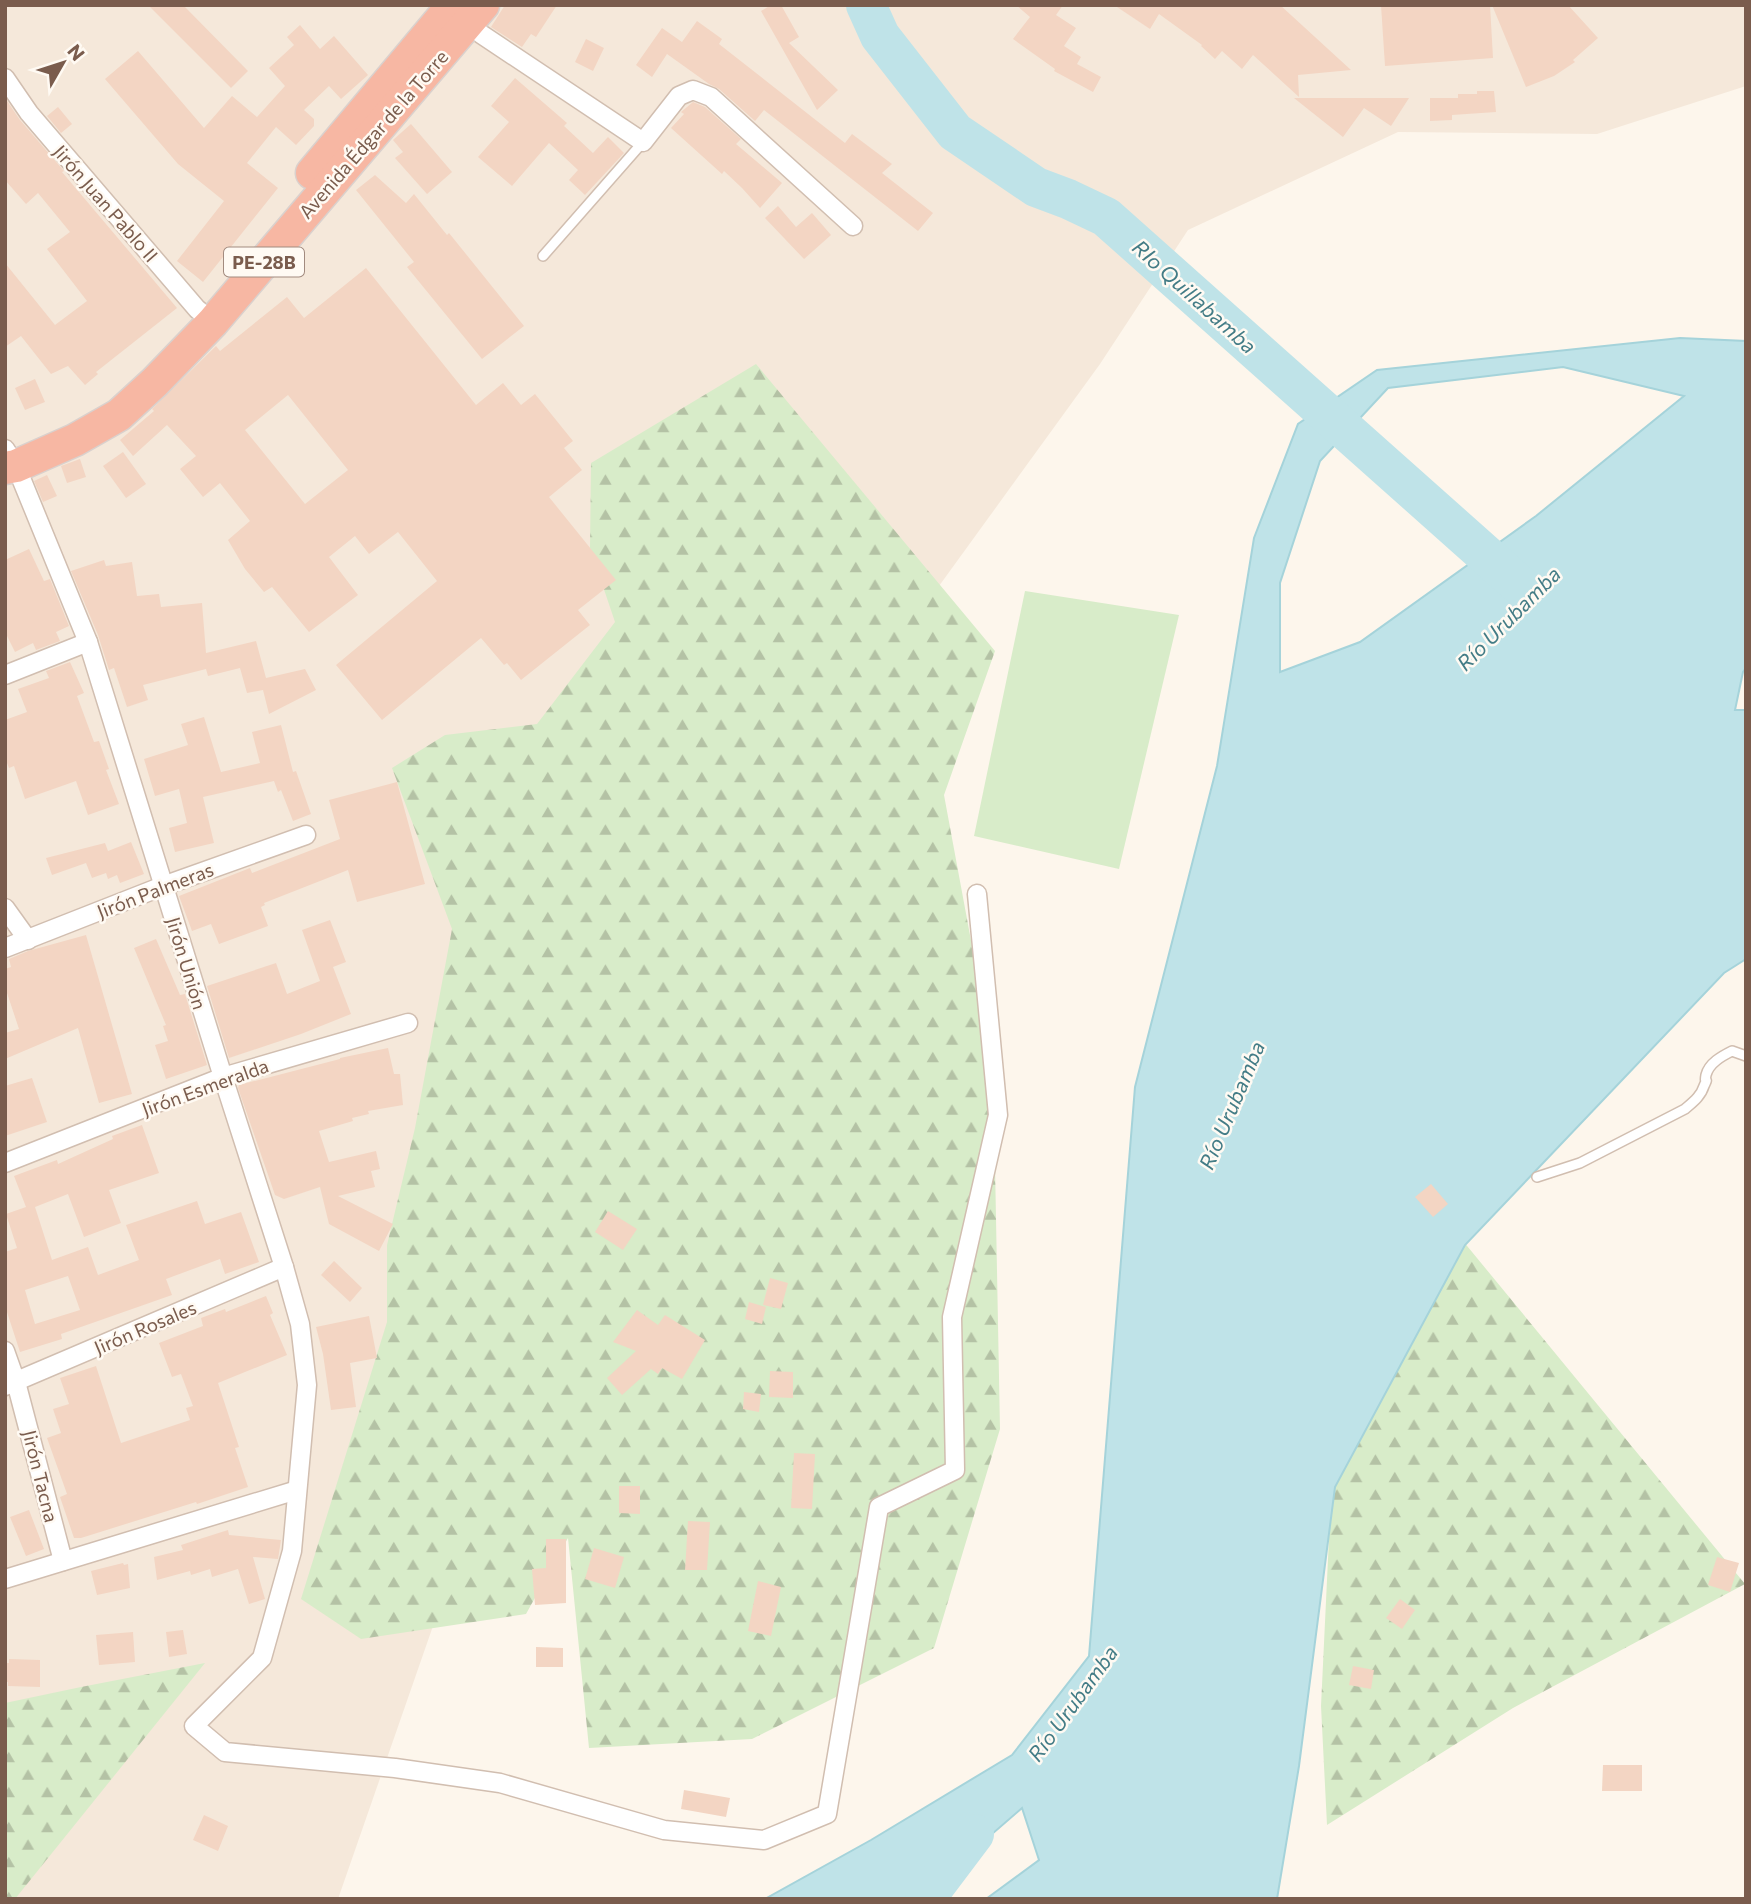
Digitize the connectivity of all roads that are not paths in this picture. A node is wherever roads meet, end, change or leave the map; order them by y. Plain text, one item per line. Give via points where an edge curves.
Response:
1 (464, 11) edge
2 (5, 78) edge
3 (643, 142) junction
4 (853, 226) dead end
5 (543, 256) dead end
6 (205, 316) junction
7 (8, 458) edge
8 (88, 642) junction
9 (5, 675) edge
10 (306, 835) dead end
11 (163, 886) junction
12 (977, 894) dead end
13 (5, 908) edge
14 (28, 940) junction
15 (5, 948) edge
16 (408, 1023) dead end
17 (1746, 1056) edge
18 (223, 1077) junction
19 (5, 1163) edge
20 (1537, 1177) dead end
21 (284, 1267) junction
22 (5, 1351) edge
23 (11, 1384) edge
24 (297, 1490) junction
25 (63, 1561) junction
26 (5, 1579) edge

1 - 3 street via 481,34
1 - 6 highway, Avenida Édgar de la Torre / PE-28B
2 - 6 street, Jirón Juan Pablo II
3 - 4 street via 679,96 693,90 711,97
3 - 5 lane
6 - 7 highway, Avenida Édgar de la Torre / PE-28B via 121,390
7 - 8 street, Jirón Unión
8 - 9 street
8 - 11 street, Jirón Unión
10 - 11 street, Jirón Palmeras
11 - 14 street, Jirón Palmeras
11 - 18 street, Jirón Unión
12 - 24 street, Jirón Unión via 998,1115 952,1317 955,1470 879,1507 827,1814 764,1840 664,1830 500,1783 225,1752 194,1726 262,1658 292,1551
13 - 14 street
14 - 15 street, Jirón Palmeras
16 - 18 street, Jirón Esmeralda
17 - 20 lane via 1732,1051 1720,1057 1709,1067 1699,1096 1685,1109 1580,1163
18 - 19 street, Jirón Esmeralda
18 - 21 street, Jirón Unión
21 - 23 street, Jirón Rosales
21 - 24 street, Jirón Unión via 300,1324 307,1385
22 - 23 street, Jirón Tacna
23 - 25 street, Jirón Tacna
24 - 25 street
25 - 26 street

